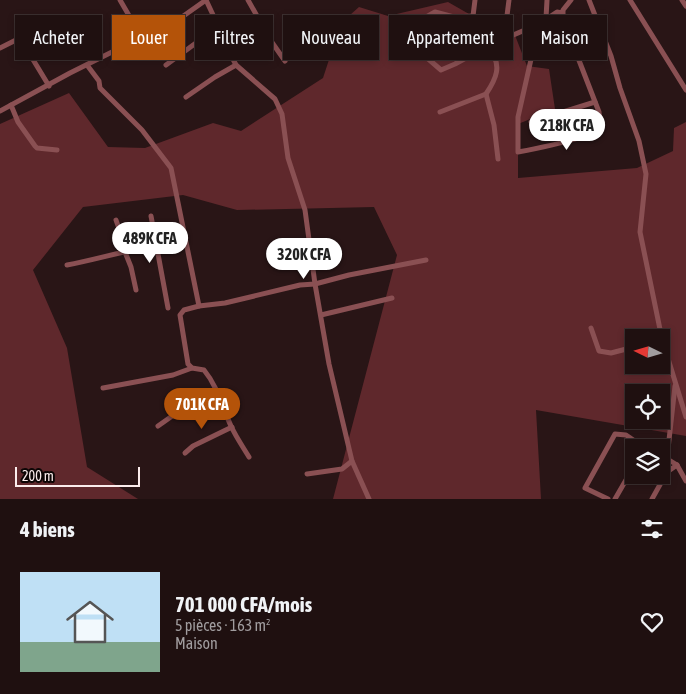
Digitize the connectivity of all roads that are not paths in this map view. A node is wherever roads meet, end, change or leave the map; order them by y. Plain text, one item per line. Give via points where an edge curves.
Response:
1 (120, 0) edge
2 (206, 0) edge
3 (248, 0) edge
4 (475, 0) edge
5 (509, 0) edge
6 (547, 0) edge
7 (571, 0) edge
8 (589, 0) edge
9 (630, 0) edge
10 (682, 0) edge
11 (686, 6) edge
12 (562, 13) junction
13 (129, 15) edge
14 (185, 15) edge
15 (213, 15) edge
16 (430, 15) edge
17 (446, 15) edge
18 (473, 15) edge
19 (507, 15) edge
20 (546, 15) edge
21 (552, 15) edge
22 (15, 40) edge
23 (195, 44) edge
24 (0, 48) edge
25 (112, 53) edge
26 (33, 60) edge
27 (233, 60) edge
28 (429, 60) edge
29 (462, 60) edge
30 (495, 60) edge
31 (531, 60) edge
32 (285, 61) dead end
33 (87, 65) junction
34 (166, 65) dead end
35 (236, 65) junction
36 (684, 82) edge
37 (49, 86) junction
38 (686, 90) edge
39 (486, 94) junction
40 (186, 97) dead end
41 (595, 102) junction
42 (11, 105) junction
43 (0, 111) edge
44 (440, 112) dead end
45 (531, 122) dead end
46 (57, 150) dead end
47 (498, 159) dead end
48 (151, 216) dead end
49 (116, 220) dead end
50 (186, 244) junction
51 (157, 246) junction
52 (125, 252) junction
53 (426, 260) dead end
54 (67, 265) dead end
55 (315, 284) junction
56 (136, 290) dead end
57 (392, 298) dead end
58 (199, 306) junction
59 (168, 308) dead end
60 (321, 315) junction
61 (591, 328) dead end
62 (660, 329) edge
63 (625, 349) edge
64 (670, 365) edge
65 (192, 368) junction
66 (675, 382) junction
67 (103, 388) dead end
68 (220, 394) junction
69 (686, 417) edge
70 (158, 426) dead end
71 (232, 427) junction
72 (633, 439) edge
73 (667, 439) edge
74 (185, 453) dead end
75 (249, 457) dead end
76 (670, 460) edge
77 (352, 461) junction
78 (677, 465) junction
79 (307, 474) dead end
80 (686, 481) edge
81 (625, 482) edge
82 (369, 499) edge
83 (608, 499) edge
84 (615, 499) edge
85 (652, 499) edge

1 - 13 street
2 - 14 street
2 - 15 street
3 - 32 street
4 - 18 street
5 - 19 street
6 - 20 street
7 - 12 street
8 - 62 street via 639,141 646,174 640,232
9 - 36 street
10 - 11 street
12 - 21 street
12 - 41 street
16 - 17 street via 435,12
22 - 24 street
23 - 34 street
25 - 33 street
26 - 37 street
27 - 35 street
28 - 29 street via 441,70
30 - 39 street via 498,73
31 - 41 street via 519,113 518,152 599,130 601,122
33 - 37 street
33 - 50 street via 99,81 100,88 142,130 170,168
35 - 40 street
35 - 55 street via 275,99 282,114 288,158 305,210
36 - 38 street
37 - 42 street
39 - 44 street
39 - 47 street
41 - 45 street
42 - 43 street
42 - 46 street via 18,122 38,148
48 - 51 street
49 - 52 street
50 - 51 street
50 - 58 street
51 - 52 street
51 - 59 street
52 - 54 street
52 - 56 street
53 - 55 street
55 - 58 street via 225,304
55 - 60 street
57 - 60 street
58 - 65 street via 184,310 180,315 188,364
60 - 77 street
61 - 63 street via 599,351
64 - 66 street
65 - 67 street via 174,375
65 - 68 street via 204,370
66 - 69 street
66 - 73 street
68 - 70 street via 174,414
68 - 71 street
71 - 74 street via 192,446
71 - 75 street
72 - 83 street via 626,434 614,434 585,488
76 - 78 street
77 - 79 street via 342,469
77 - 82 street
78 - 80 street
78 - 85 street via 667,472
81 - 84 street

